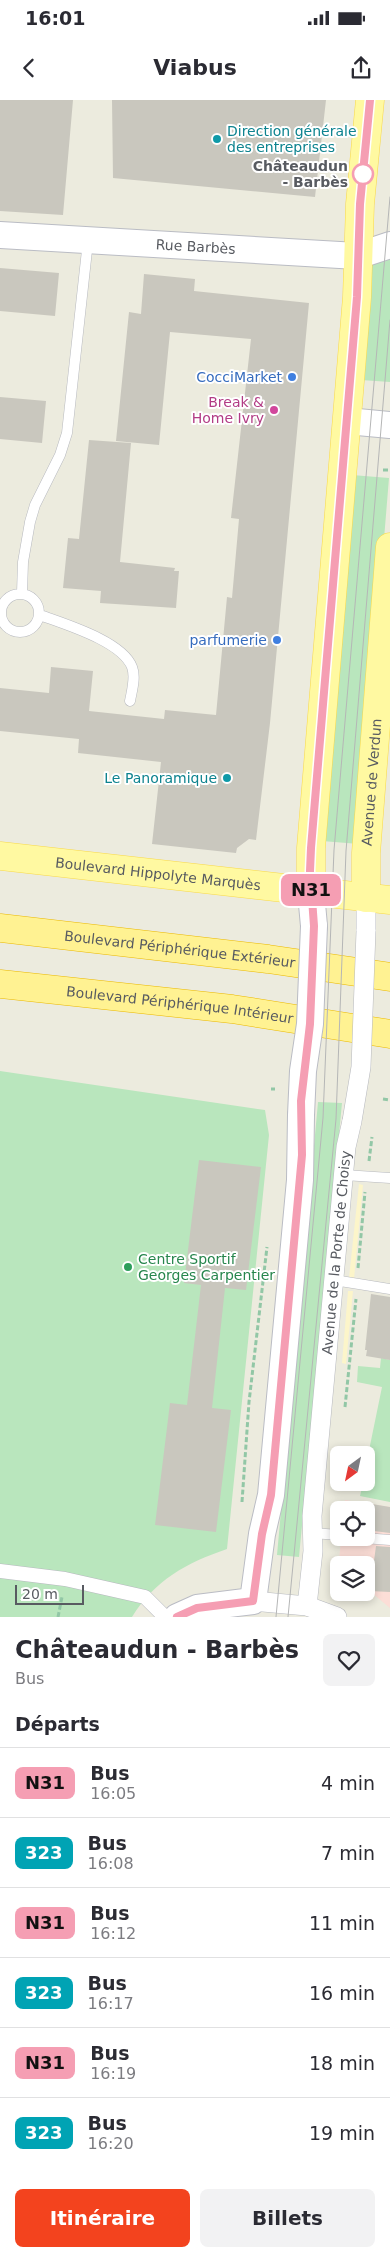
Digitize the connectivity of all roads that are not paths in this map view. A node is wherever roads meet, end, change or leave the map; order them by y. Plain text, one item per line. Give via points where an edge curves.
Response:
1 (370, 100) edge
2 (0, 235) edge
3 (88, 240) junction
4 (390, 245) edge
5 (357, 256) junction
6 (347, 421) junction
7 (390, 425) edge
8 (390, 548) edge
9 (22, 594) junction
10 (40, 615) junction
11 (385, 674) edge
12 (130, 701) dead end
13 (0, 856) edge
14 (311, 893) junction
15 (367, 898) edge
16 (0, 928) edge
17 (390, 977) edge
18 (0, 984) edge
19 (390, 1034) edge
20 (344, 1176) junction
21 (390, 1178) edge
22 (334, 1280) junction
23 (390, 1289) edge
24 (312, 1533) junction
25 (330, 1534) edge
26 (375, 1539) edge
27 (390, 1540) edge
28 (0, 1571) edge
29 (253, 1601) junction
30 (307, 1606) junction
31 (165, 1617) edge
32 (177, 1617) edge
33 (337, 1617) edge

1 - 5 main road
2 - 3 main road, Rue Barbès
3 - 5 main road, Rue Barbès
3 - 9 lane via 66,433 60,455 30,522 23,562
4 - 5 main road, Rue Barbès
5 - 6 main road
6 - 7 main road
6 - 14 main road via 311,848
8 - 11 main road, Avenue de Verdun
9 - 10 lane via 35,601
9 - 10 lane via 14,594 3,603 1,618 5,625 18,632 26,632 38,622
10 - 12 lane via 79,629 122,654 131,664 134,674
11 - 15 main road, Avenue de Verdun via 366,853
13 - 14 main road, Boulevard Hippolyte Marquès
14 - 15 main road, Boulevard Hippolyte Marquès
14 - 29 main road, bridge via 314,926 310,1024 303,1071 300,1180 272,1485 257,1560
15 - 20 street, Avenue de la Porte de Choisy, bridge via 361,1067
16 - 17 highway, Boulevard Périphérique Extérieur via 268,959
18 - 19 highway, Boulevard Périphérique Intérieur via 232,1009
20 - 21 lane
20 - 22 street, Avenue de la Porte de Choisy
22 - 23 lane
22 - 24 street, Avenue de la Porte de Choisy
24 - 25 lane
24 - 30 street, Avenue de la Porte de Choisy
26 - 27 lane
28 - 31 street via 64,1579 144,1597
29 - 30 street
29 - 32 main road via 197,1608
30 - 33 street

